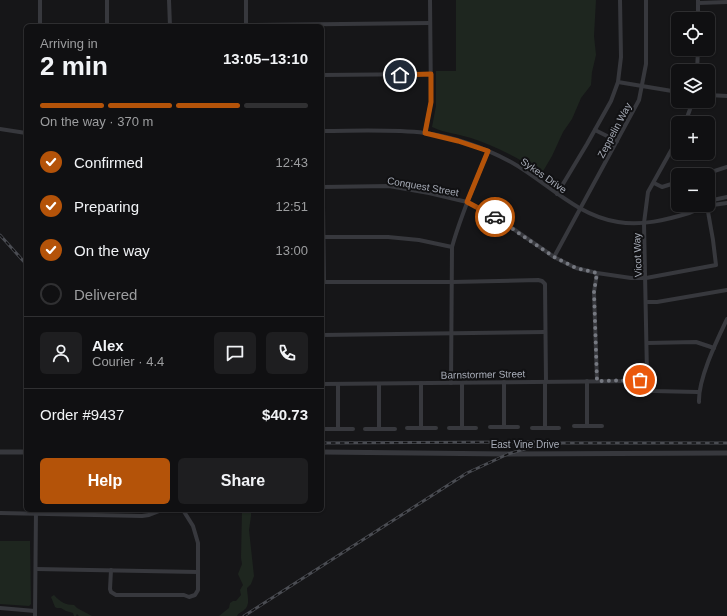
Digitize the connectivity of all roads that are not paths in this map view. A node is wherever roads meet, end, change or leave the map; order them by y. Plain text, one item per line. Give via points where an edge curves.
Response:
1 (40, 0) edge
2 (107, 0) edge
3 (169, 0) edge
4 (246, 0) edge
5 (430, 0) edge
6 (620, 0) edge
7 (646, 0) edge
8 (698, 2) edge
9 (727, 2) edge
10 (430, 23) junction
11 (40, 24) edge
12 (107, 24) edge
13 (170, 24) edge
14 (246, 24) edge
15 (324, 24) edge
16 (431, 74) junction
17 (324, 75) edge
18 (618, 82) junction
19 (643, 86) junction
20 (671, 91) edge
21 (715, 95) edge
22 (727, 96) edge
23 (0, 129) edge
24 (595, 130) junction
25 (324, 131) edge
26 (24, 133) edge
27 (425, 133) junction
28 (617, 141) junction
29 (488, 151) junction
30 (671, 151) edge
31 (727, 167) edge
32 (715, 171) edge
33 (654, 183) junction
34 (671, 185) edge
35 (324, 187) edge
36 (557, 194) junction
37 (727, 197) edge
38 (715, 200) edge
39 (467, 202) junction
40 (727, 203) edge
41 (715, 205) edge
42 (580, 209) junction
43 (689, 212) edge
44 (708, 212) edge
45 (644, 223) junction
46 (324, 237) edge
47 (452, 247) junction
48 (554, 257) junction
49 (597, 273) junction
50 (646, 278) junction
51 (324, 282) edge
52 (452, 282) junction
53 (727, 290) edge
54 (646, 302) junction
55 (727, 319) edge
56 (451, 332) junction
57 (545, 332) junction
58 (324, 334) edge
59 (647, 343) junction
60 (714, 348) junction
61 (644, 379) junction
62 (587, 381) junction
63 (597, 381) junction
64 (504, 382) junction
65 (546, 382) junction
66 (421, 383) junction
67 (451, 383) junction
68 (462, 383) junction
69 (324, 384) edge
70 (338, 384) junction
71 (379, 384) junction
72 (698, 392) junction
73 (698, 402) dead end
74 (574, 426) dead end
75 (587, 426) junction
76 (602, 426) dead end
77 (490, 427) dead end
78 (504, 427) junction
79 (518, 427) dead end
80 (407, 428) dead end
81 (421, 428) junction
82 (436, 428) dead end
83 (449, 428) dead end
84 (462, 428) junction
85 (476, 428) dead end
86 (532, 428) dead end
87 (545, 428) junction
88 (559, 428) dead end
89 (324, 429) dead end
90 (338, 429) junction
91 (353, 429) dead end
92 (365, 429) dead end
93 (379, 429) junction
94 (395, 429) dead end
95 (0, 452) edge
96 (24, 452) edge
97 (324, 452) edge
98 (727, 453) edge
99 (36, 512) edge
100 (157, 512) edge
101 (184, 512) edge
102 (0, 513) edge
103 (36, 569) junction
104 (111, 570) junction
105 (198, 572) junction
106 (0, 608) edge
107 (35, 610) junction
108 (34, 616) edge

1 - 11 street
2 - 12 street
3 - 13 street
4 - 14 street
5 - 10 street
6 - 18 street via 621,57
7 - 19 street, Zeppelin Way via 646,64
8 - 9 street
10 - 15 street
10 - 16 street
16 - 17 street
16 - 27 street via 431,102
18 - 19 street
18 - 24 street
19 - 20 street
19 - 28 street, Zeppelin Way via 639,100
21 - 22 street
23 - 26 street
24 - 28 street
24 - 36 street
25 - 27 street, Sykes Drive
27 - 29 street, Sykes Drive
28 - 42 street, Zeppelin Way
29 - 36 street, Sykes Drive via 531,174
29 - 39 street
30 - 33 street, Vicot Way
31 - 32 street
33 - 34 street via 662,188
33 - 45 street, Vicot Way via 648,192
35 - 39 street, Conquest Street via 389,186
36 - 42 street, Sykes Drive
37 - 38 street
39 - 47 street
39 - 48 street, Conquest Street via 499,219
40 - 41 street
42 - 45 street, Sykes Drive via 619,222
42 - 48 street, Zeppelin Way
43 - 45 street, Sykes Drive via 665,220
44 - 50 street, Conquest Street via 716,264
45 - 50 street, Vicot Way
46 - 47 street via 388,237
47 - 52 street
48 - 49 street, Conquest Street via 576,268
49 - 50 street, Conquest Street
49 - 63 street via 594,292
50 - 54 street, Vicot Way
51 - 52 street
52 - 56 street
52 - 57 street via 542,281 545,284
53 - 54 street
54 - 59 street, Vicot Way
55 - 60 street
56 - 57 street
56 - 58 street
56 - 67 street
57 - 65 street
59 - 60 street via 696,342
59 - 61 street, Vicot Way via 647,374
60 - 72 street
61 - 63 street, Barnstormer Street
61 - 72 street via 648,388 653,391
62 - 63 street, Barnstormer Street
62 - 65 street, Barnstormer Street
62 - 75 street
64 - 65 street, Barnstormer Street
64 - 68 street, Barnstormer Street
64 - 78 street
65 - 87 street
66 - 67 street, Barnstormer Street
66 - 71 street, Barnstormer Street
66 - 81 street
67 - 68 street, Barnstormer Street
68 - 84 street
69 - 70 street, Barnstormer Street
70 - 71 street, Barnstormer Street
70 - 90 street
71 - 93 street
72 - 73 street
74 - 75 street
75 - 76 street
77 - 78 street
78 - 79 street
80 - 81 street
81 - 82 street
83 - 84 street
84 - 85 street
86 - 87 street
87 - 88 street
89 - 90 street
90 - 91 street
92 - 93 street
93 - 94 street
95 - 96 street
97 - 98 street, East Vine Drive
99 - 100 street via 142,516
99 - 102 street
99 - 103 street
101 - 105 street via 197,536
103 - 104 street
103 - 107 street
104 - 105 street
104 - 105 street via 110,589 116,595 189,597 198,593
106 - 107 street
107 - 108 street

